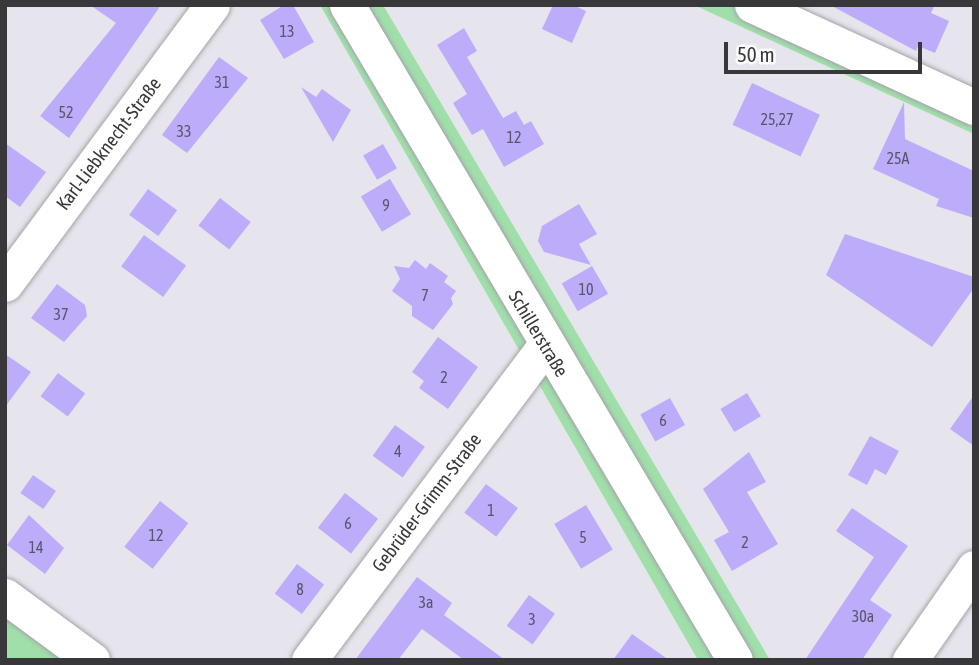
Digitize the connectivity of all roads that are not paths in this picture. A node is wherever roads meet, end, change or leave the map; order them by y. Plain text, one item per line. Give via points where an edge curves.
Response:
1 (212, 5) edge
2 (347, 5) edge
3 (752, 5) edge
4 (789, 12) edge
5 (974, 107) edge
6 (5, 284) edge
7 (545, 346) junction
8 (974, 568) edge
9 (5, 596) edge
10 (92, 660) edge
11 (309, 660) edge
12 (735, 660) edge
13 (910, 660) edge

1 - 6 street, Karl-Liebknecht-Straße
2 - 7 street, Schillerstraße
3 - 4 street
4 - 5 street
7 - 11 street, Gebrüder-Grimm-Straße
7 - 12 street, Schillerstraße
8 - 13 street
9 - 10 street

